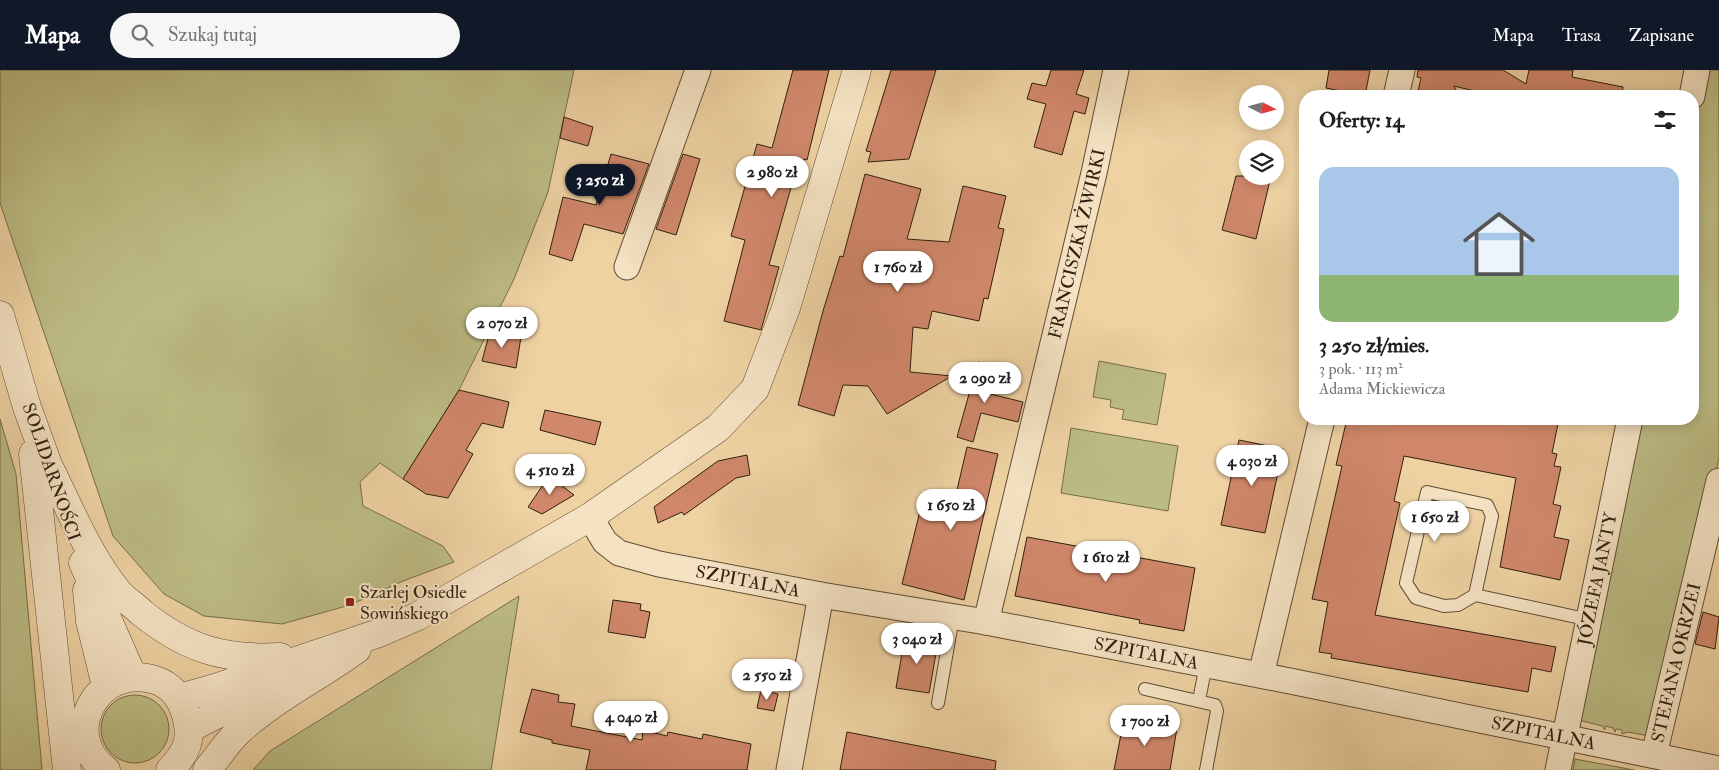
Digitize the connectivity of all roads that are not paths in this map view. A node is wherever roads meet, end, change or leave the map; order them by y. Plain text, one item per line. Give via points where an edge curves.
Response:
1 (698, 70) edge
2 (857, 70) edge
3 (1116, 70) edge
4 (1402, 70) edge
5 (1697, 70) edge
6 (1397, 90) edge
7 (1693, 90) edge
8 (627, 267) dead end
9 (0, 315) edge
10 (28, 407) junction
11 (1321, 425) edge
12 (1629, 425) edge
13 (50, 469) junction
14 (1719, 481) edge
15 (590, 517) junction
16 (85, 571) junction
17 (821, 595) junction
18 (1475, 595) junction
19 (953, 617) junction
20 (1590, 620) junction
21 (986, 622) junction
22 (379, 633) junction
23 (1206, 665) junction
24 (1261, 675) junction
25 (133, 677) junction
26 (106, 686) junction
27 (1145, 689) dead end
28 (180, 698) junction
29 (1199, 700) junction
30 (938, 703) dead end
31 (190, 728) junction
32 (1565, 739) junction
33 (1654, 755) junction
34 (1719, 769) edge
35 (67, 770) edge
36 (106, 770) edge
37 (170, 770) edge
38 (207, 770) edge
39 (789, 770) edge
40 (1206, 770) edge
41 (1558, 770) edge

1 - 8 street
2 - 15 street via 786,308 755,389 718,428
3 - 21 street, FRANCISZKA ŻWIRKI
4 - 6 street
5 - 7 street
9 - 10 street, SOLIDARNOŚCI
10 - 13 street, SOLIDARNOŚCI
10 - 35 street
11 - 24 street
12 - 20 street, JÓZEFA JANTY
13 - 16 street, SOLIDARNOŚCI
13 - 22 street via 98,563 120,594 160,628 197,648 246,659 280,657
14 - 33 street, STEFANA OKRZEI
15 - 17 street, SZPITALNA via 605,542 633,559
15 - 22 street via 416,617
16 - 25 street, SOLIDARNOŚCI
16 - 26 street, SOLIDARNOŚCI via 90,621
17 - 19 street, SZPITALNA
17 - 39 street
18 - 18 lane via 1458,605 1444,606 1416,598 1406,583 1427,492 1488,505 1492,516
18 - 20 lane
19 - 21 street, SZPITALNA
19 - 30 lane
20 - 32 street, JÓZEFA JANTY
21 - 23 street, SZPITALNA
22 - 28 street
22 - 31 street
22 - 38 street via 326,672 284,696 239,731
23 - 24 street, SZPITALNA
23 - 29 lane
24 - 32 street, SZPITALNA
25 - 26 street
25 - 28 street via 143,676 164,683
26 - 36 street via 86,715 85,733 89,750
27 - 29 lane
28 - 31 street
29 - 40 lane via 1215,705 1217,711
31 - 37 street via 188,744
32 - 33 street, SZPITALNA
32 - 41 street, JÓZEFA JANTY
33 - 34 street, SZPITALNA

